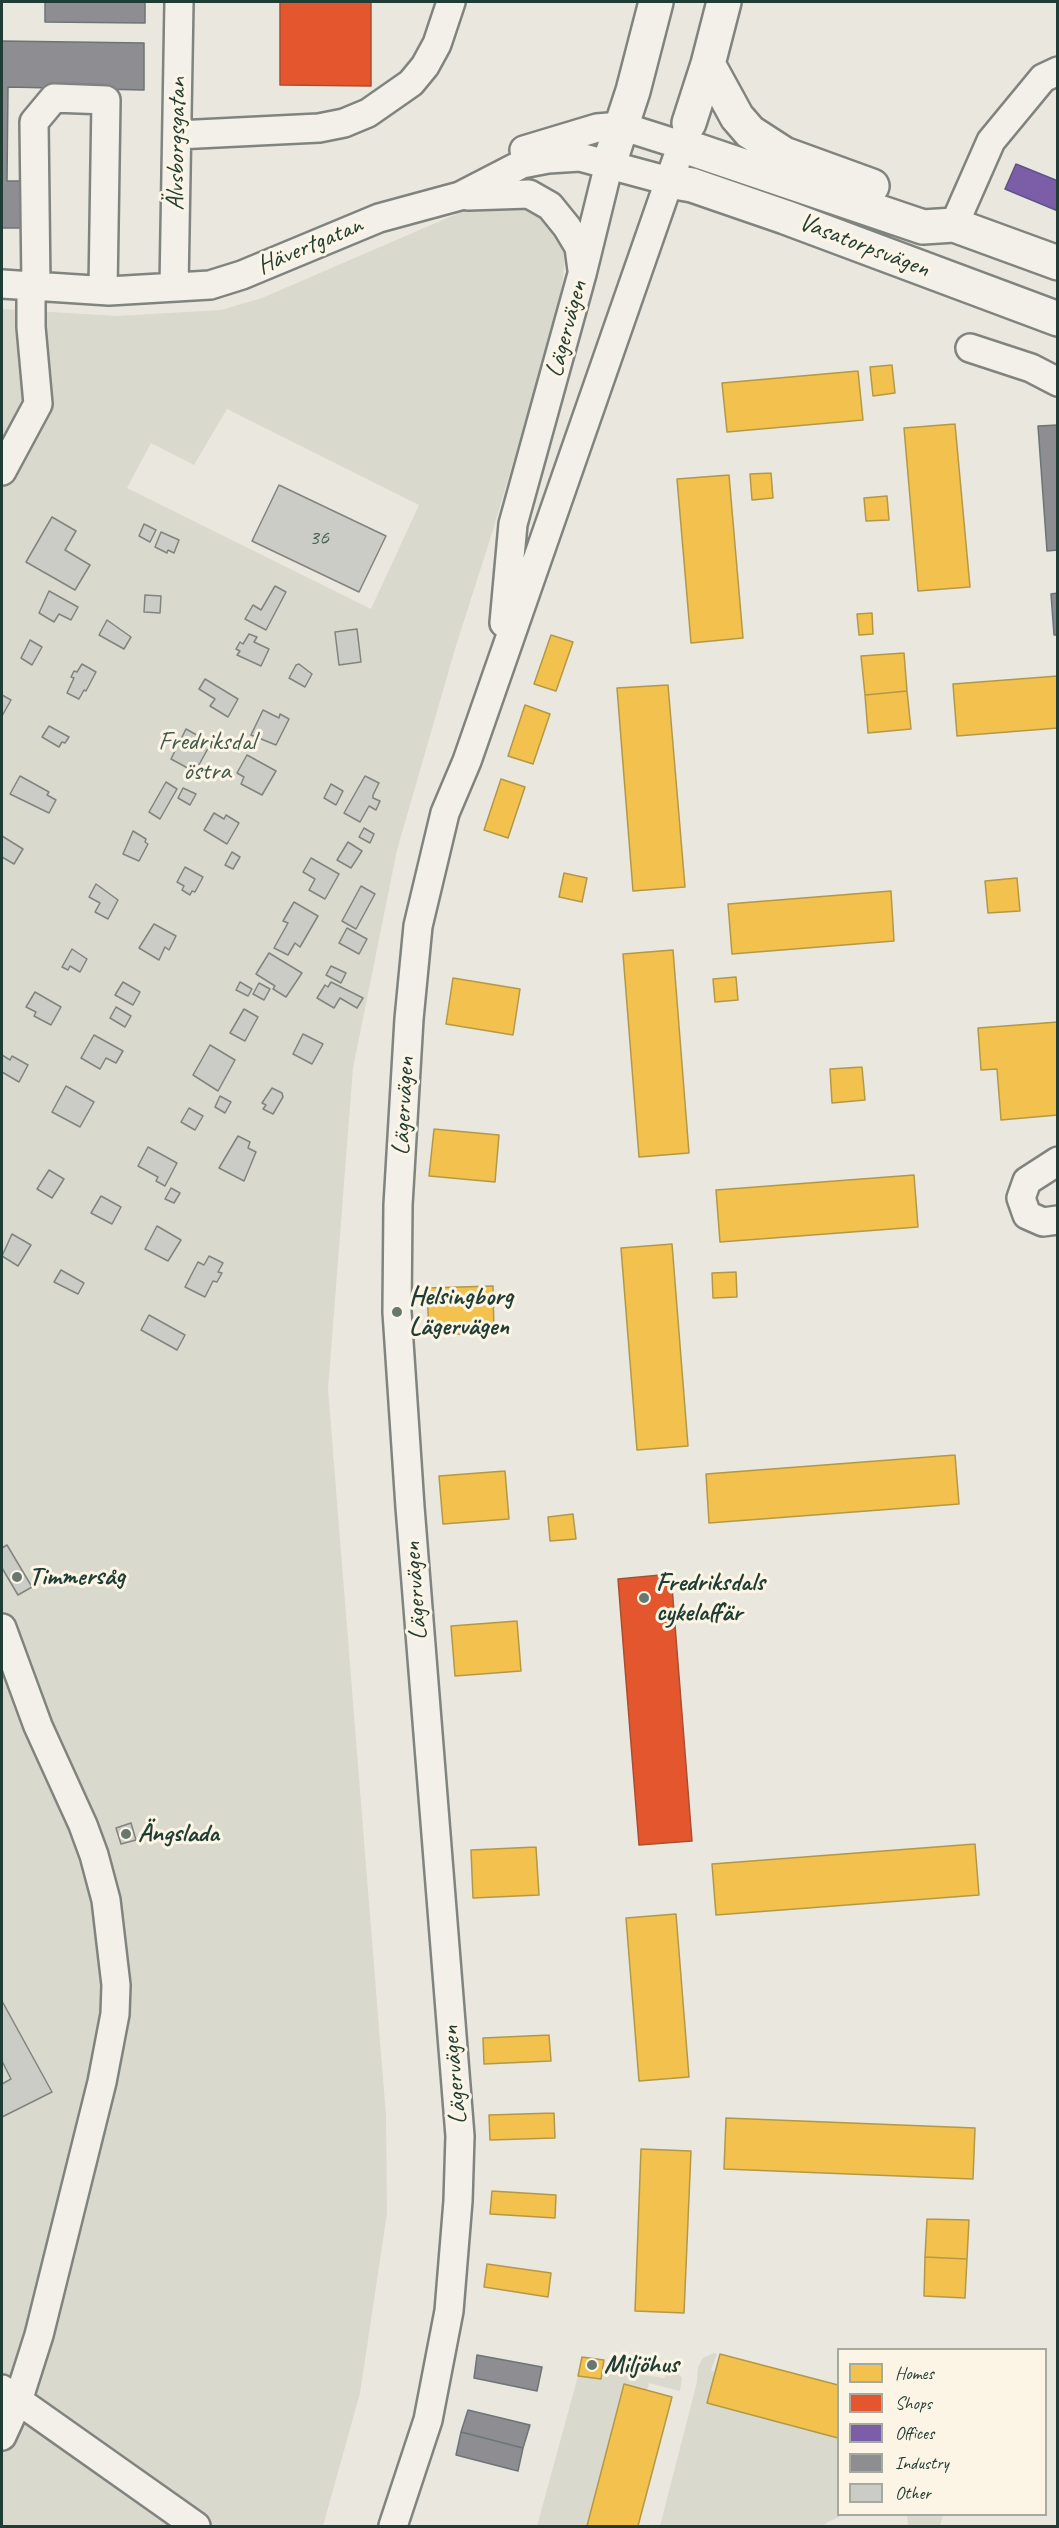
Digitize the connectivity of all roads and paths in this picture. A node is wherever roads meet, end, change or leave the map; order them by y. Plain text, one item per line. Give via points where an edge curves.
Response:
1 (179, 2) edge
2 (451, 2) edge
3 (656, 2) edge
4 (724, 2) edge
5 (708, 64) junction
6 (1058, 71) edge
7 (621, 126) junction
8 (685, 134) junction
9 (177, 135) junction
10 (609, 164) junction
11 (669, 181) junction
12 (460, 196) junction
13 (379, 218) junction
14 (954, 225) junction
15 (1058, 263) edge
16 (582, 274) junction
17 (2, 284) edge
18 (33, 286) junction
19 (174, 287) junction
20 (104, 291) junction
21 (1058, 319) edge
22 (970, 348) dead end
23 (1058, 382) edge
24 (2, 471) edge
25 (501, 660) junction
26 (1058, 1161) edge
27 (1058, 1220) edge
28 (2, 1628) edge
29 (10, 2395) edge
30 (2, 2436) edge
31 (196, 2526) edge
32 (393, 2526) edge

1 - 9 street, Älvsborgsgatan
2 - 9 street via 440,36 424,66 411,83 368,113 320,128
3 - 7 main road, Lägervägen
4 - 5 main road
5 - 8 main road
5 - 14 main road via 737,117 766,143 784,154 944,214
6 - 14 street via 1043,78 991,141
7 - 8 street
7 - 10 main road, Lägervägen
7 - 13 street via 597,128 497,159
8 - 11 street, Lägervägen
8 - 14 main road, Vasatorpsvägen via 923,227
9 - 19 street, Älvsborgsgatan
10 - 11 street, Hävertgatan
10 - 12 street, Hävertgatan via 580,157 522,164
10 - 16 street, Lägervägen
11 - 21 main road, Vasatorpsvägen via 785,217
11 - 25 street, Lägervägen
12 - 13 street, Hävertgatan
12 - 16 street via 529,194 550,206 579,247
13 - 19 street, Hävertgatan via 242,275 210,285
14 - 15 main road, Vasatorpsvägen
16 - 25 street, Lägervägen via 513,524
17 - 18 street, Hävertgatan
18 - 20 street, Hävertgatan
18 - 20 street via 34,122 54,98 106,100
18 - 24 street via 31,327 38,404
19 - 20 street, Hävertgatan
22 - 23 street via 1031,368
25 - 32 street, Lägervägen via 445,813 418,926 398,1205 397,1312 409,1497 460,2136 449,2311 428,2420
26 - 27 street via 1028,1181 1021,1198 1028,1215 1043,1222
28 - 29 street via 38,1726 94,1855 106,1900 116,1985 115,2014 102,2082 39,2335
29 - 30 street
29 - 31 street

